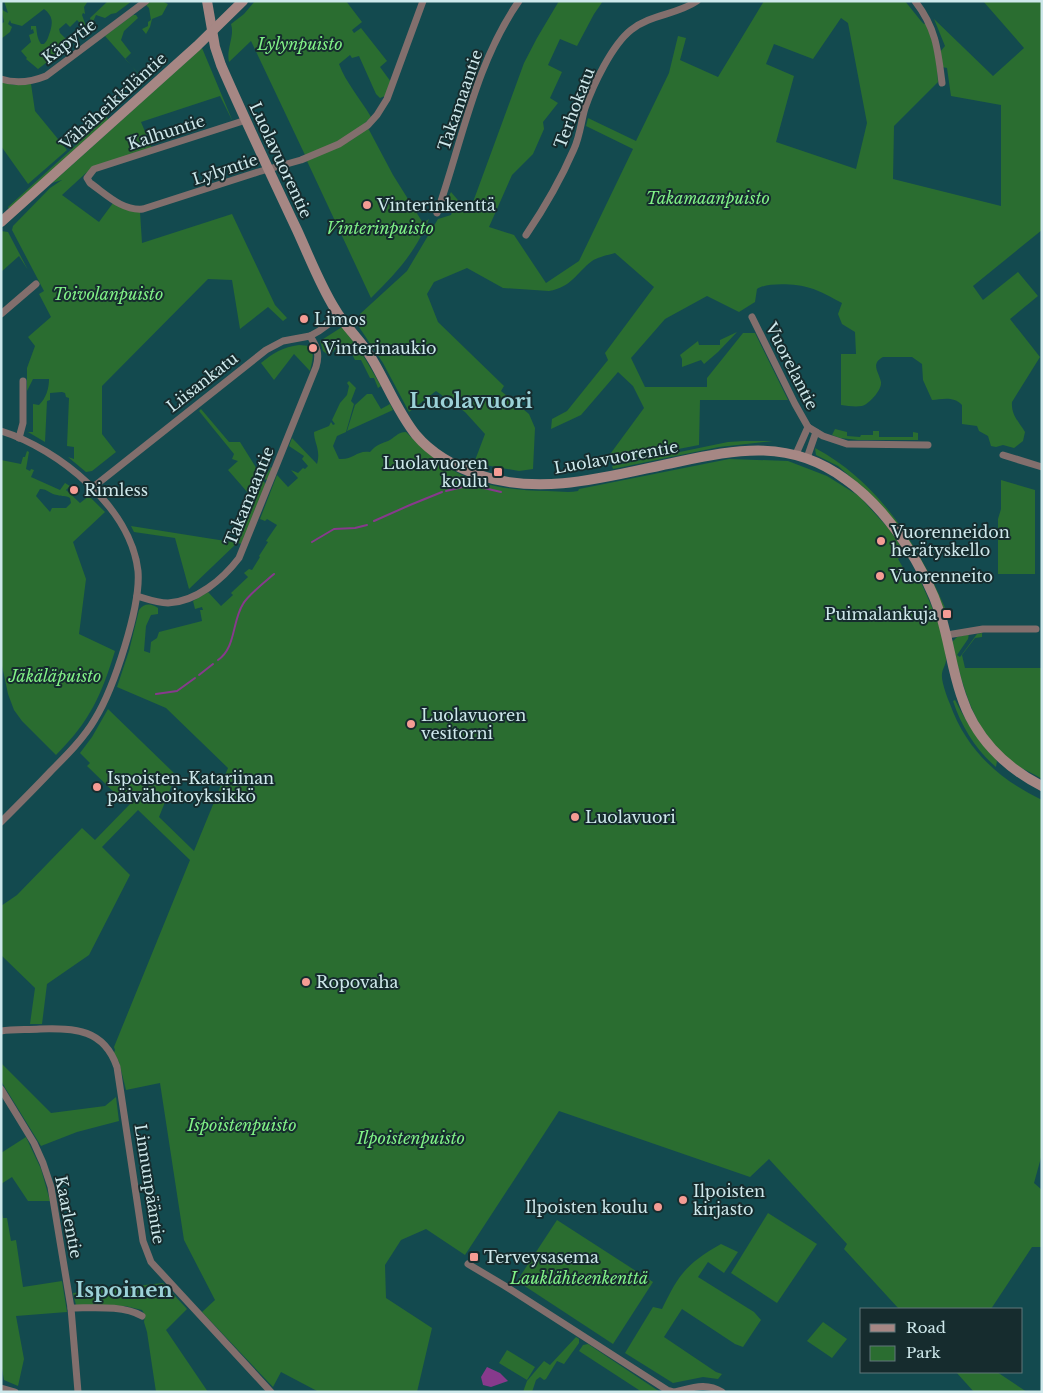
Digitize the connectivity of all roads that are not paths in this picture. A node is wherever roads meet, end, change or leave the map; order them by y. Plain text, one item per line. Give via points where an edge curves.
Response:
1 (146, 1) edge
2 (207, 1) edge
3 (243, 1) edge
4 (423, 1) edge
5 (518, 1) edge
6 (697, 1) edge
7 (915, 1) edge
8 (212, 30) junction
9 (1, 79) edge
10 (942, 83) dead end
11 (246, 120) junction
12 (94, 169) joint
13 (268, 169) junction
14 (437, 213) dead end
15 (2, 220) edge
16 (526, 235) dead end
17 (36, 284) dead end
18 (1, 314) edge
19 (340, 316) junction
20 (752, 317) dead end
21 (310, 336) junction
22 (23, 380) dead end
23 (808, 427) junction
24 (1, 432) edge
25 (816, 432) junction
26 (20, 438) junction
27 (928, 445) dead end
28 (796, 454) junction
29 (1002, 455) dead end
30 (807, 458) junction
31 (1042, 467) edge
32 (92, 488) junction
33 (137, 596) junction
34 (1036, 629) dead end
35 (947, 636) junction
36 (1042, 786) edge
37 (1, 822) edge
38 (1, 1031) edge
39 (1, 1089) edge
40 (468, 1264) dead end
41 (71, 1308) junction
42 (142, 1316) dead end
43 (1, 1388) edge
44 (15, 1392) edge
45 (78, 1392) edge
46 (271, 1392) edge
47 (677, 1392) edge
48 (722, 1392) edge

1 - 9 street, Käpytie via 46,76 21,82
2 - 8 street, Luolavuorentie
3 - 8 street, Vähäheikkiläntie
4 - 13 street, Lylyntie via 387,99 372,122 339,144
5 - 14 street, Takamaantie via 483,68
6 - 16 street, Terhokatu via 641,23 615,48 589,98 576,144 557,186
7 - 10 street via 927,16 936,40
8 - 11 street, Luolavuorentie via 221,65
8 - 15 street, Vähäheikkiläntie
11 - 12 street, Kalhuntie
11 - 13 street, Luolavuorentie
12 - 13 street, Lylyntie via 87,178 90,183 121,204 135,209 155,206
13 - 19 street, Luolavuorentie
17 - 18 street
19 - 21 street, Liisankatu
19 - 28 street, Luolavuorentie via 373,360 416,436 452,463 490,478 518,483 559,484 726,453 764,450
20 - 23 street, Vuorelantie
21 - 32 street, Liisankatu via 283,341 266,350
21 - 33 street, Takamaantie via 318,349 317,363 239,558 221,578 182,601 159,602
22 - 26 street
23 - 25 street, Vuorelantie
23 - 28 street, Vuorelantie
24 - 26 street
25 - 27 street via 847,444
25 - 30 street, Vuorelantie
26 - 32 street via 56,458
28 - 30 street, Luolavuorentie
29 - 31 street
30 - 35 street, Luolavuorentie via 843,477 891,525 925,578
32 - 33 street via 117,518 133,546 138,570
33 - 37 street via 120,659 96,719
34 - 35 street via 980,629
35 - 36 street, Luolavuorentie via 961,696 972,721 996,754
38 - 46 street, Linnunpääntie via 81,1030 95,1037 110,1052 117,1067 148,1257
39 - 41 street, Kaarlentie via 43,1163 54,1204
40 - 47 street via 668,1390
41 - 42 street via 118,1310
41 - 45 street, Kaarlentie
43 - 44 street
47 - 48 street via 706,1386

